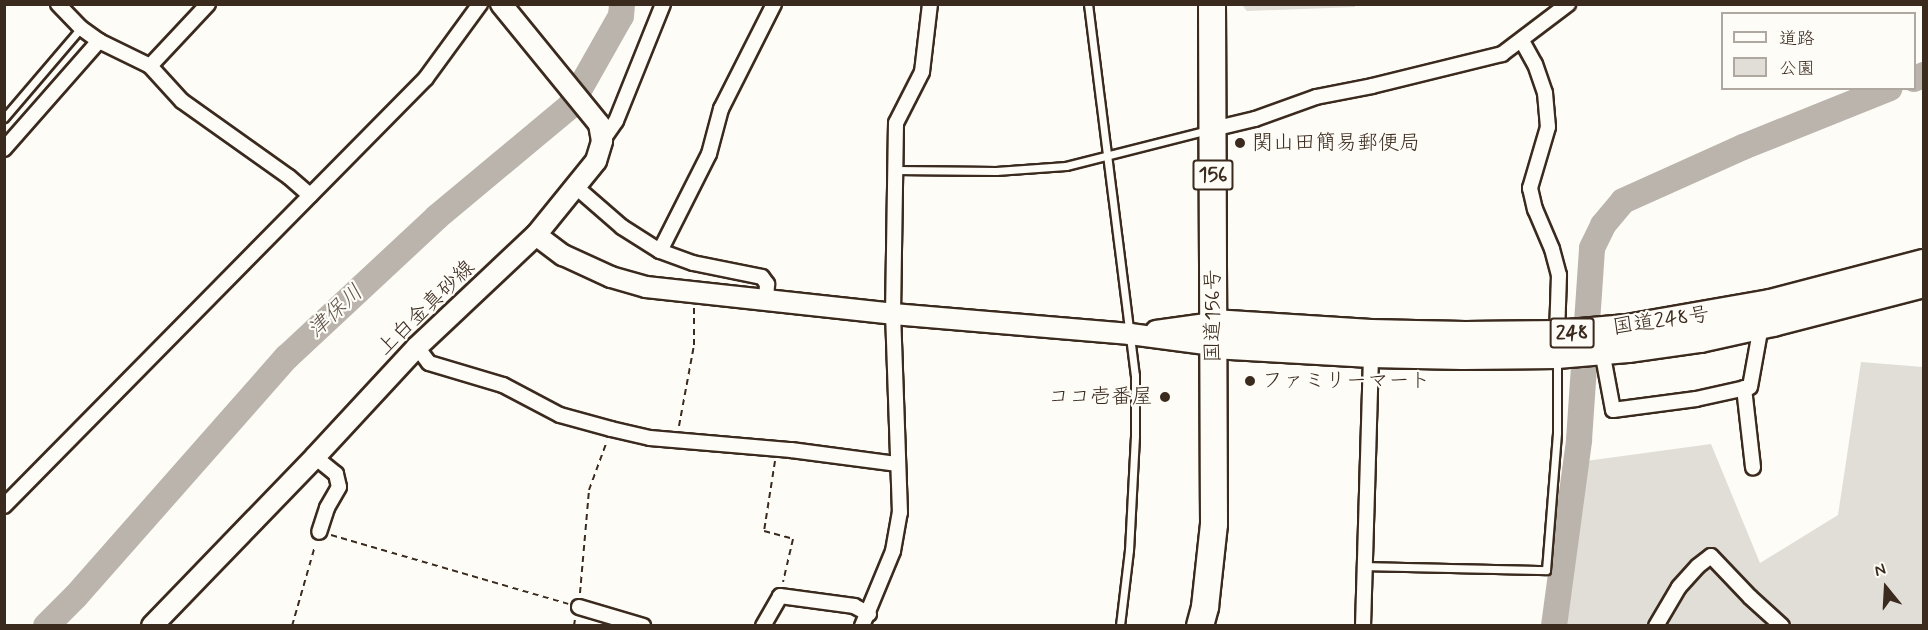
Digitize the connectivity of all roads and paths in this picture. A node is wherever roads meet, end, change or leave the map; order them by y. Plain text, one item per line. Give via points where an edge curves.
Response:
1 (58, 4) edge
2 (208, 4) edge
3 (480, 4) edge
4 (501, 4) edge
5 (663, 4) edge
6 (774, 4) edge
7 (930, 4) edge
8 (1088, 4) edge
9 (1212, 4) edge
10 (1568, 4) edge
11 (81, 28) junction
12 (99, 41) junction
13 (1522, 41) junction
14 (150, 66) junction
15 (4, 118) edge
16 (1213, 129) junction
17 (600, 132) junction
18 (4, 149) edge
19 (1106, 157) junction
20 (895, 170) junction
21 (576, 187) junction
22 (310, 195) junction
23 (536, 235) junction
24 (660, 251) junction
25 (1923, 263) edge
26 (1923, 284) edge
27 (693, 293) junction
28 (766, 301) junction
29 (893, 314) junction
30 (1761, 326) junction
31 (1130, 334) junction
32 (1213, 334) junction
33 (1557, 344) junction
34 (417, 347) junction
35 (1602, 351) junction
36 (1371, 354) junction
37 (1744, 388) junction
38 (611, 429) junction
39 (677, 440) junction
40 (777, 449) junction
41 (315, 458) junction
42 (897, 464) junction
43 (1753, 467) dead end
44 (4, 506) edge
45 (319, 532) junction
46 (1365, 566) junction
47 (780, 596) junction
48 (579, 607) junction
49 (866, 620) edge
50 (152, 626) edge
51 (292, 626) edge
52 (643, 626) edge
53 (763, 626) edge
54 (1120, 626) edge
55 (1200, 626) edge
56 (1363, 626) edge
57 (1656, 626) edge
58 (1782, 626) edge

1 - 11 street
2 - 14 street
3 - 22 street via 426,78
4 - 17 main road
5 - 17 street via 616,122
6 - 24 street via 721,109 709,154
7 - 20 street via 922,72 896,123
8 - 19 lane
9 - 16 highway, 国道156号 / 156
10 - 13 street
11 - 12 street
11 - 15 lane
12 - 14 street
12 - 18 street
13 - 16 street via 1502,54 1316,97
13 - 33 street via 1545,93 1548,127 1530,188 1558,275
14 - 22 street via 182,101
16 - 19 lane
16 - 32 highway, 国道156号 / 156
17 - 21 main road, 上白金真砂線 via 596,161
19 - 20 lane via 1066,166 996,171
19 - 31 lane
20 - 29 street
21 - 23 main road, 上白金真砂線
21 - 24 street via 622,227
22 - 44 street
23 - 27 main road via 562,255 611,277 646,287
23 - 34 main road, 上白金真砂線
24 - 28 street via 762,277 767,284
25 - 33 highway, 国道248号 / 248 via 1780,301
26 - 30 highway, 国道248号 / 248
27 - 28 main road
27 - 39 path via 694,345
28 - 29 main road
29 - 31 main road
29 - 42 street
30 - 35 highway, 国道248号 / 248 via 1700,339
30 - 37 street via 1750,387
31 - 32 main road
31 - 54 lane via 1135,436
32 - 33 highway, 国道248号 / 248 via 1371,333
32 - 36 highway, 国道248号 / 248
32 - 55 highway, 国道156号 / 156 via 1214,524
33 - 35 highway, 国道248号 / 248
33 - 36 highway, 国道248号 / 248
33 - 46 lane via 1557,432 1546,570
34 - 38 street via 429,363 503,385 560,415
34 - 41 main road, 上白金真砂線
35 - 37 street via 1613,410
36 - 46 street
37 - 43 street
38 - 39 street
38 - 48 path via 589,490
39 - 40 street
40 - 42 street
40 - 47 path via 764,531 793,539
41 - 45 street via 336,474 339,487
41 - 50 main road, 上白金真砂線
42 - 49 street via 900,513 893,551
45 - 48 path
45 - 51 path
46 - 56 street
47 - 49 street via 854,606
47 - 53 street
48 - 52 street
57 - 58 street via 1679,587 1711,556

